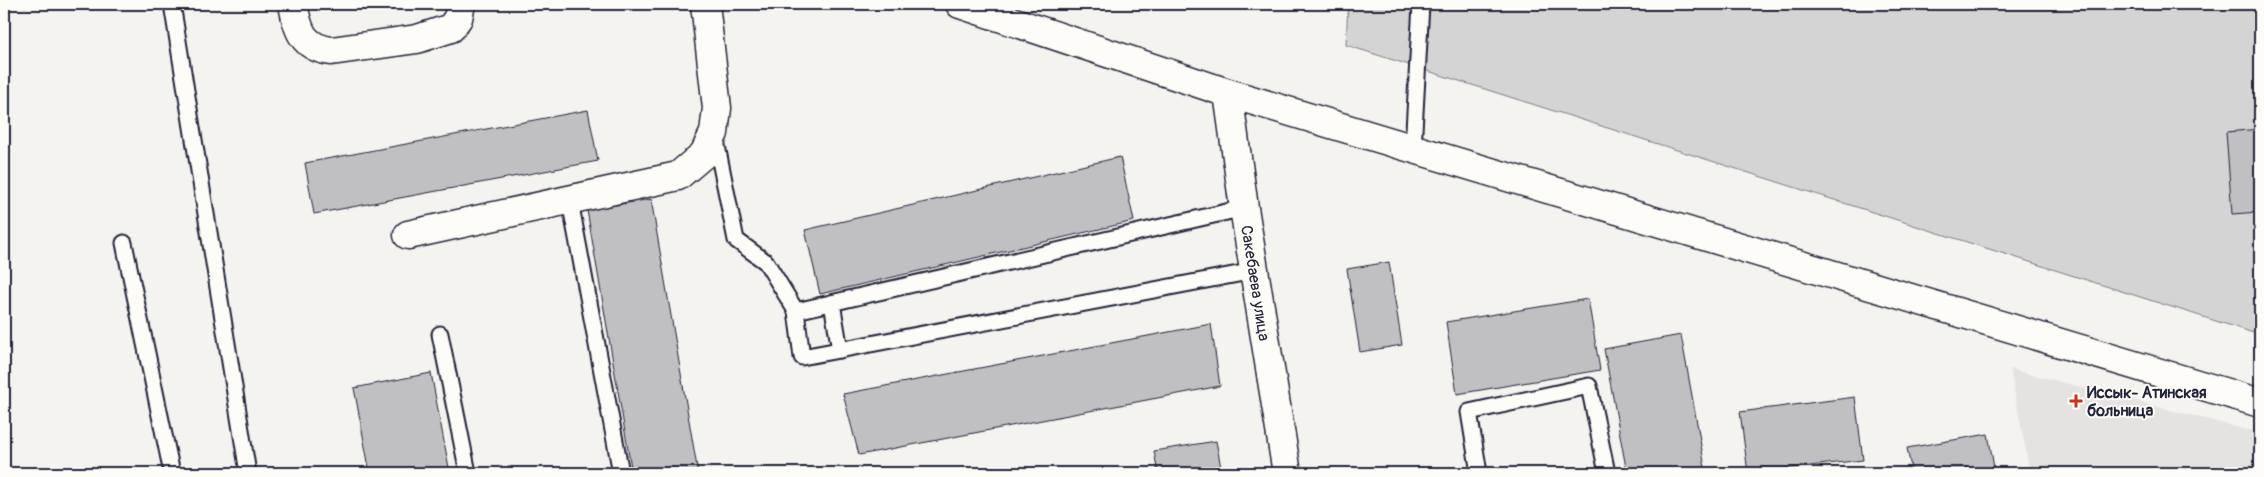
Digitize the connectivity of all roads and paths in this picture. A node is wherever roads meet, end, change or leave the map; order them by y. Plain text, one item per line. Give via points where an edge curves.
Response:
1 (172, 4) edge
2 (293, 4) edge
3 (461, 4) edge
4 (705, 4) edge
5 (960, 4) edge
6 (1421, 4) edge
7 (1228, 93) junction
8 (714, 133) junction
9 (1413, 148) junction
10 (570, 201) junction
11 (1244, 208) junction
12 (408, 235) dead end
13 (124, 244) dead end
14 (1254, 271) junction
15 (832, 303) junction
16 (796, 311) junction
17 (440, 334) dead end
18 (840, 350) junction
19 (2260, 403) edge
20 (172, 473) edge
21 (248, 473) edge
22 (468, 473) edge
23 (621, 473) edge
24 (1287, 473) edge
25 (1479, 473) edge
26 (1607, 473) edge

1 - 21 lane
2 - 3 street via 301,33 309,45 331,51 417,39 451,28 458,18
4 - 8 street via 717,108
5 - 7 street
6 - 9 lane
7 - 9 street
7 - 11 street, Сакебаева улица
8 - 10 street via 704,154 678,176
8 - 16 lane via 736,240 766,262
9 - 19 street
10 - 12 street
10 - 23 lane
11 - 14 street, Сакебаева улица
11 - 15 lane
13 - 20 lane
14 - 18 lane
14 - 24 street, Сакебаева улица
15 - 16 lane
15 - 18 lane
16 - 18 lane via 802,357
17 - 22 lane
25 - 26 lane via 1469,412 1589,386

